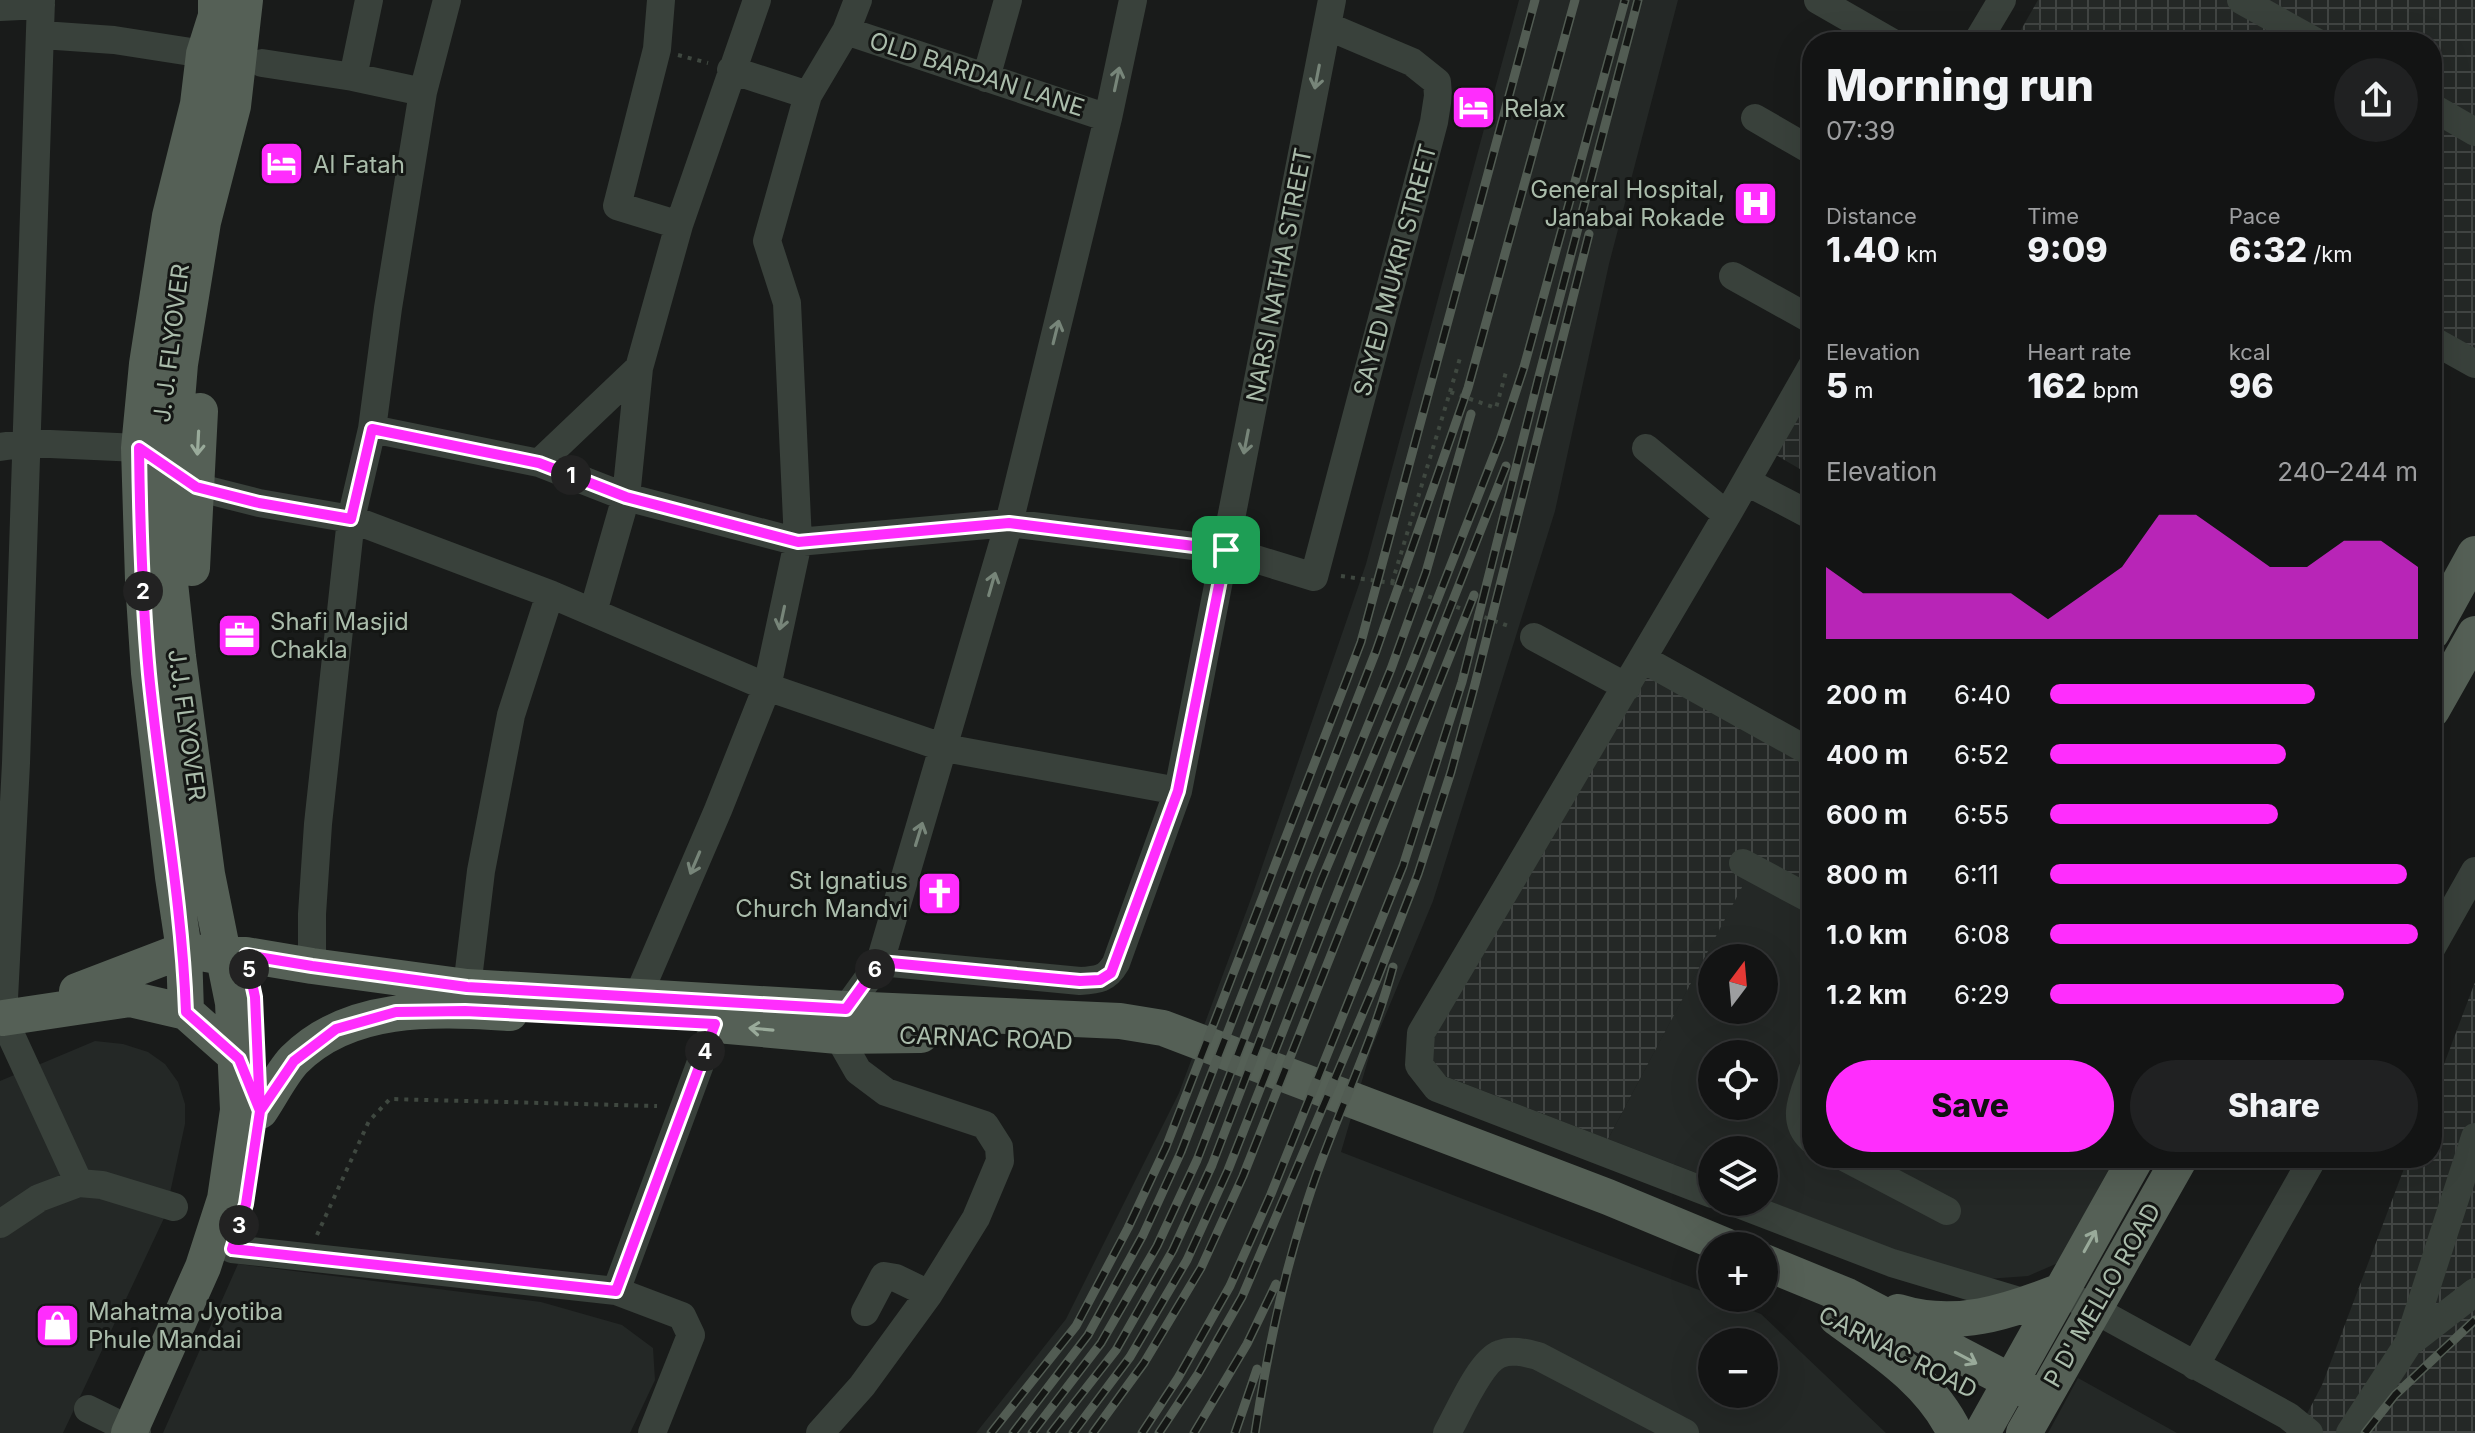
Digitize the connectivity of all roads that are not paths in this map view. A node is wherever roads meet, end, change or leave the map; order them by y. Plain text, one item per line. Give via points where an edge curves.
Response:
1 (216, 0) edge
2 (227, 0) edge
3 (245, 0) edge
4 (267, 0) edge
5 (369, 0) edge
6 (447, 0) edge
7 (661, 0) edge
8 (757, 0) edge
9 (858, 0) edge
10 (1008, 0) edge
11 (1133, 0) edge
12 (1818, 0) edge
13 (2002, 0) edge
14 (2241, 0) edge
15 (41, 2) edge
16 (0, 7) edge
17 (1330, 13) edge
18 (846, 31) junction
19 (1874, 32) edge
20 (1983, 32) edge
21 (2298, 32) edge
22 (42, 35) junction
23 (204, 54) junction
24 (262, 63) junction
25 (731, 70) junction
26 (353, 77) junction
27 (986, 78) junction
28 (423, 92) junction
29 (808, 95) junction
30 (2442, 113) edge
31 (1108, 118) junction
32 (1755, 118) dead end
33 (2475, 132) edge
34 (1802, 145) edge
35 (679, 225) junction
36 (1733, 276) dead end
37 (1802, 314) edge
38 (2442, 346) edge
39 (2475, 364) edge
40 (639, 368) junction
41 (1802, 384) edge
42 (372, 429) junction
43 (14, 445) edge
44 (139, 448) junction
45 (1646, 448) dead end
46 (539, 463) junction
47 (1747, 482) junction
48 (196, 487) junction
49 (626, 497) junction
50 (1802, 511) edge
51 (1727, 515) junction
52 (351, 519) junction
53 (1009, 523) junction
54 (798, 542) junction
55 (1226, 550) junction
56 (2475, 554) edge
57 (550, 594) junction
58 (593, 612) junction
59 (2442, 614) edge
60 (2475, 634) edge
61 (1529, 635) road end
62 (1643, 659) junction
63 (767, 687) junction
64 (1627, 687) junction
65 (2442, 692) edge
66 (1802, 747) edge
67 (945, 748) junction
68 (1178, 791) junction
69 (1743, 863) dead end
70 (2475, 871) edge
71 (1802, 895) edge
72 (2442, 929) edge
73 (184, 950) junction
74 (246, 955) junction
75 (880, 962) junction
76 (312, 966) junction
77 (467, 987) junction
78 (638, 996) junction
79 (186, 1012) junction
80 (2, 1019) edge
81 (842, 1022) junction
82 (715, 1024) junction
83 (1802, 1100) edge
84 (260, 1111) junction
85 (1802, 1129) edge
86 (2475, 1137) edge
87 (1865, 1168) edge
88 (2130, 1168) edge
89 (2174, 1168) edge
90 (2307, 1168) edge
91 (79, 1183) junction
92 (1698, 1189) edge
93 (1604, 1206) junction
94 (174, 1207) dead end
95 (1947, 1211) dead end
96 (1769, 1216) edge
97 (0, 1224) edge
98 (1698, 1237) edge
99 (232, 1249) junction
100 (1698, 1256) edge
101 (1778, 1270) edge
102 (1778, 1290) edge
103 (616, 1291) junction
104 (2475, 1292) edge
105 (929, 1294) junction
106 (2045, 1298) junction
107 (1842, 1307) junction
108 (2094, 1309) junction
109 (865, 1312) dead end
110 (2408, 1344) junction
111 (2195, 1366) junction
112 (1997, 1406) edge
113 (2033, 1417) edge
114 (95, 1421) edge
115 (129, 1433) edge
116 (137, 1433) edge
117 (153, 1433) edge
118 (652, 1433) edge
119 (820, 1433) edge
120 (1447, 1433) edge
121 (1685, 1433) edge
122 (1955, 1433) edge
123 (2309, 1433) edge
124 (2350, 1433) edge

1 - 23 main road
2 - 114 main road, J. J. FLYOVER via 217,103 186,221 165,367 153,512 158,651 183,878 208,1006 213,1109 201,1193 180,1258
3 - 115 main road, J.J. FLYOVER via 233,106 203,222 180,364 169,496 178,657 207,874 233,1003 238,1110 225,1199 203,1267
4 - 24 main road
5 - 26 street
6 - 28 street
7 - 35 street via 657,49 617,206
8 - 25 street
9 - 18 street
10 - 27 street
31 -> 11 street
12 - 19 street
13 - 20 street
14 - 21 street
15 - 16 street
15 - 22 street
17 -> 55 street, NARSI NATHA STREET
17 - 55 street, SAYED MUKRI STREET via 1437,82 1434,122 1314,577
18 - 27 street, OLD BARDAN LANE
18 - 29 street
22 - 23 street
22 - 43 street
23 - 44 main road via 198,104 170,216
24 - 26 street
24 -> 48 main road via 204,351
25 - 29 street
25 - 35 street
26 - 28 street
27 - 31 street, OLD BARDAN LANE
28 - 42 street
29 - 54 street via 767,241 787,303
30 - 33 street
53 -> 31 street
32 - 34 street
35 - 40 street
36 - 37 street
38 - 39 street
40 - 46 street
40 - 49 street
41 - 47 street
42 - 46 street
42 - 52 street
43 - 44 street
43 - 80 street via 16,763
44 - 48 street
44 - 73 main road via 149,673
45 - 51 street
46 - 49 street
47 - 50 street
47 - 51 street
48 - 52 street
48 - 74 main road via 196,626 229,870
49 - 54 street
49 - 58 street
51 - 62 street
52 - 57 street
52 - 76 street via 318,824
53 - 54 street
53 - 55 street
67 -> 53 street
54 -> 63 street
55 - 68 street, NARSI NATHA STREET
56 - 59 main road
57 - 58 street
57 - 77 street via 511,715 481,871
58 - 63 street
60 - 65 main road
61 - 64 street
62 - 64 street
62 - 66 street
63 - 67 street
63 -> 78 street
64 - 92 street via 1421,1033 1419,1065 1437,1088
67 - 68 street
75 -> 67 street
68 - 75 street, NARSI NATHA STREET via 1116,963 1100,980
69 - 71 street
70 - 72 street
73 - 74 main road, CARNAC ROAD
73 - 79 main road
73 - 80 main road
74 - 76 main road, CARNAC ROAD
74 - 84 main road via 255,997
75 - 81 street
76 - 77 main road, CARNAC ROAD
77 - 78 main road, CARNAC ROAD
78 - 81 main road, CARNAC ROAD
79 - 80 main road via 130,999
79 - 84 main road via 239,1059
80 - 91 street
81 -> 82 main road, CARNAC ROAD
81 - 93 main road, CARNAC ROAD via 910,1034 1118,1032
81 - 105 street via 858,1071 886,1092 985,1125 999,1147 1000,1161 976,1218
82 - 84 main road, CARNAC ROAD via 396,1012 336,1029 294,1061
82 - 103 street
83 - 85 street
84 - 99 main road via 246,1204
86 - 110 street
87 - 95 street
106 -> 88 main road, P D' MELLO ROAD
89 - 108 main road, P D' MELLO ROAD
90 - 111 street
91 - 94 street
91 - 97 street via 39,1198
93 - 98 main road
93 - 100 main road, CARNAC ROAD
96 - 106 street via 1892,1263
99 - 103 street
99 - 117 main road
101 - 107 main road
102 - 107 main road, CARNAC ROAD
103 - 118 street via 682,1316 691,1335
104 - 110 street
105 - 109 street via 884,1276
105 - 119 street via 862,1386
106 - 107 main road via 1955,1321
106 - 108 street
106 - 112 main road, P D' MELLO ROAD
107 - 112 main road, CARNAC ROAD
107 - 122 main road via 1922,1386
108 - 111 street
108 - 113 main road, P D' MELLO ROAD
110 - 124 street
111 - 123 street via 2288,1416
112 - 113 main road, CARNAC ROAD
114 - 116 street
120 - 121 street via 1488,1361 1501,1353 1519,1352 1538,1356

